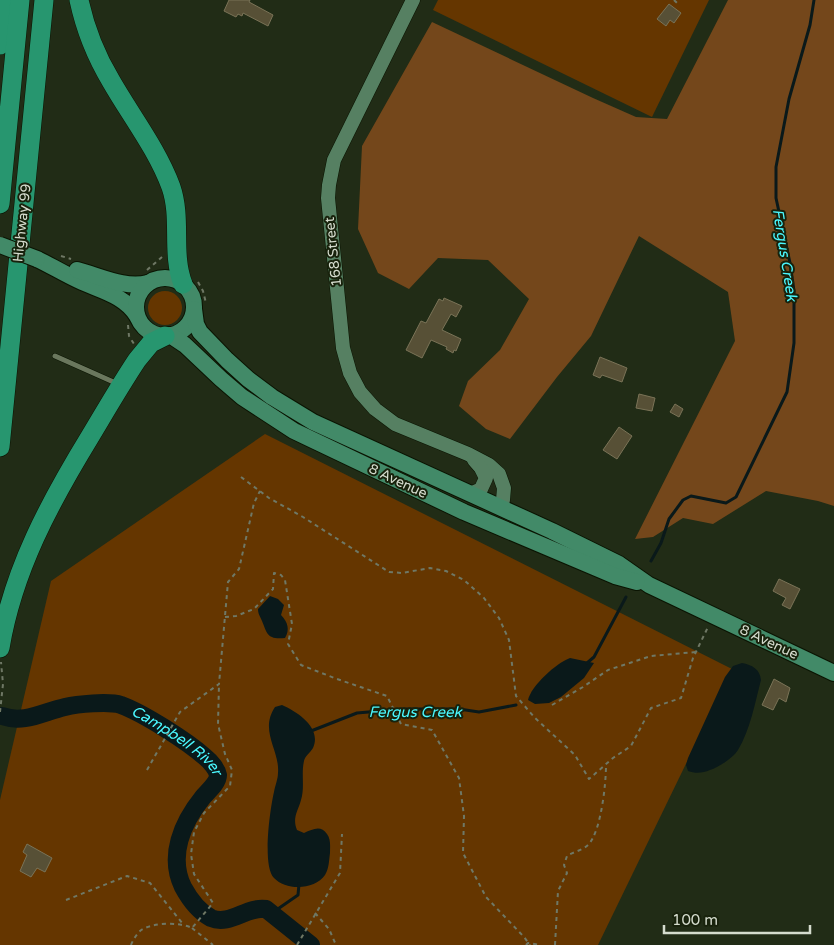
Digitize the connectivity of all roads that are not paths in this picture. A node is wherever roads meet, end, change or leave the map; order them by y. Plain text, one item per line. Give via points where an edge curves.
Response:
1 (6, 0) edge
2 (20, 0) edge
3 (44, 0) edge
4 (79, 0) edge
5 (413, 0) edge
6 (0, 45) edge
7 (0, 204) edge
8 (0, 245) edge
9 (37, 259) junction
10 (146, 277) junction
11 (189, 280) junction
12 (200, 306) junction
13 (131, 317) junction
14 (167, 336) junction
15 (55, 356) dead end
16 (121, 385) junction
17 (320, 444) junction
18 (0, 447) edge
19 (468, 454) junction
20 (470, 494) junction
21 (500, 507) junction
22 (649, 585) junction
23 (0, 647) edge
24 (834, 673) edge

1 - 6 highway
2 - 7 highway, Highway 99
3 - 18 highway, Highway 99
4 - 11 highway via 101,63 158,160 171,189 177,221 176,258
5 - 19 main road, 168 Street via 334,160 330,175 328,198 343,348 350,374 375,409 395,424
8 - 9 main road, bridge
9 - 10 main road via 119,283 136,285
9 - 13 main road via 120,299 129,305
10 - 11 main road
10 - 13 main road
11 - 12 main road via 192,296
12 - 14 main road via 187,326
12 - 20 main road, 8 Avenue via 196,326 234,367 272,396 313,422
13 - 14 main road via 147,330
14 - 16 highway via 146,347
14 - 17 main road, 8 Avenue via 184,343 248,402
15 - 16 lane
16 - 23 highway via 42,520 16,584
17 - 21 main road via 342,446 469,506 487,510
17 - 22 main road, 8 Avenue via 455,508 616,576
19 - 20 main road, 168 Street via 482,468 486,478 481,489
19 - 21 main road, 168 Street via 499,474 504,488
20 - 21 main road, 8 Avenue
21 - 22 main road, 8 Avenue via 619,564
22 - 24 main road, 8 Avenue

